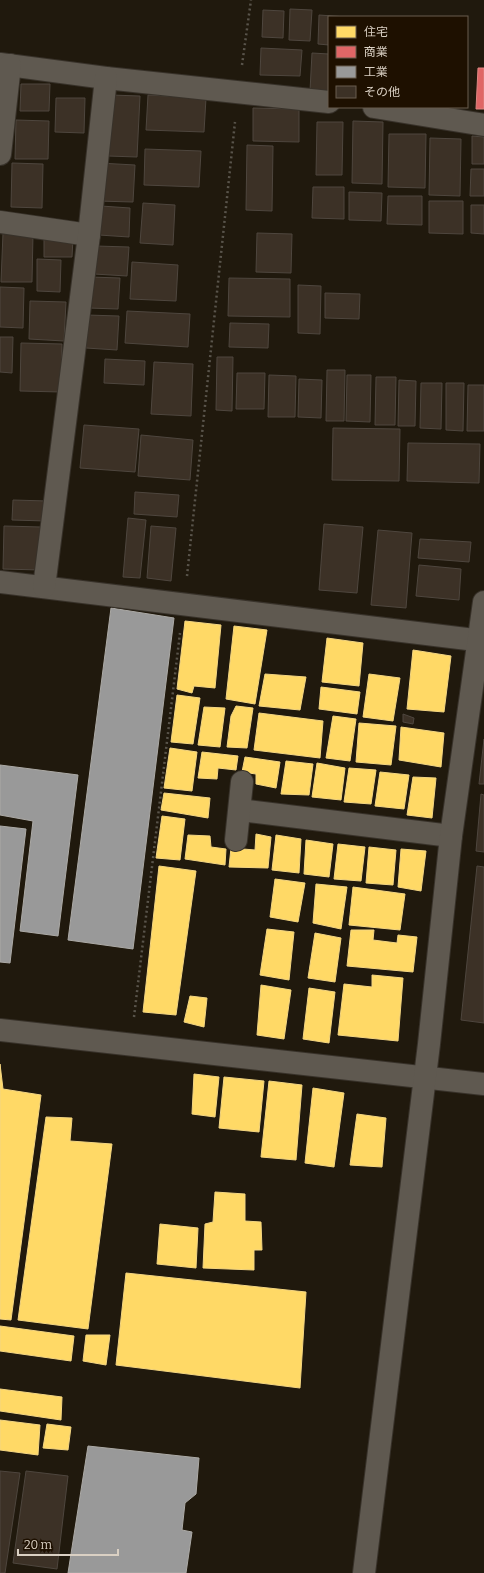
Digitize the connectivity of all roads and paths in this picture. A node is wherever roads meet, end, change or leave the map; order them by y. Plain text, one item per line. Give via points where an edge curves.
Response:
1 (251, 0) edge
2 (5, 65) edge
3 (106, 78) junction
4 (238, 92) junction
5 (328, 102) edge
6 (380, 108) edge
7 (484, 125) edge
8 (0, 154) edge
9 (0, 222) edge
10 (89, 235) junction
11 (0, 582) edge
12 (44, 587) junction
13 (484, 602) edge
14 (184, 605) junction
15 (482, 641) edge
16 (242, 782) dead end
17 (240, 810) junction
18 (452, 836) junction
19 (236, 840) dead end
20 (0, 1030) edge
21 (130, 1045) junction
22 (425, 1077) junction
23 (484, 1084) edge
24 (364, 1573) edge

1 - 4 path
2 - 3 street
2 - 8 street
3 - 4 street
3 - 10 street
4 - 5 street
4 - 14 path
6 - 7 street
9 - 10 street
10 - 12 street
11 - 12 street
12 - 14 street
13 - 15 street
14 - 15 street
14 - 21 path
15 - 18 street
16 - 17 street
17 - 18 street
17 - 19 street
18 - 22 street
20 - 21 street
21 - 22 street
22 - 23 street
22 - 24 street

